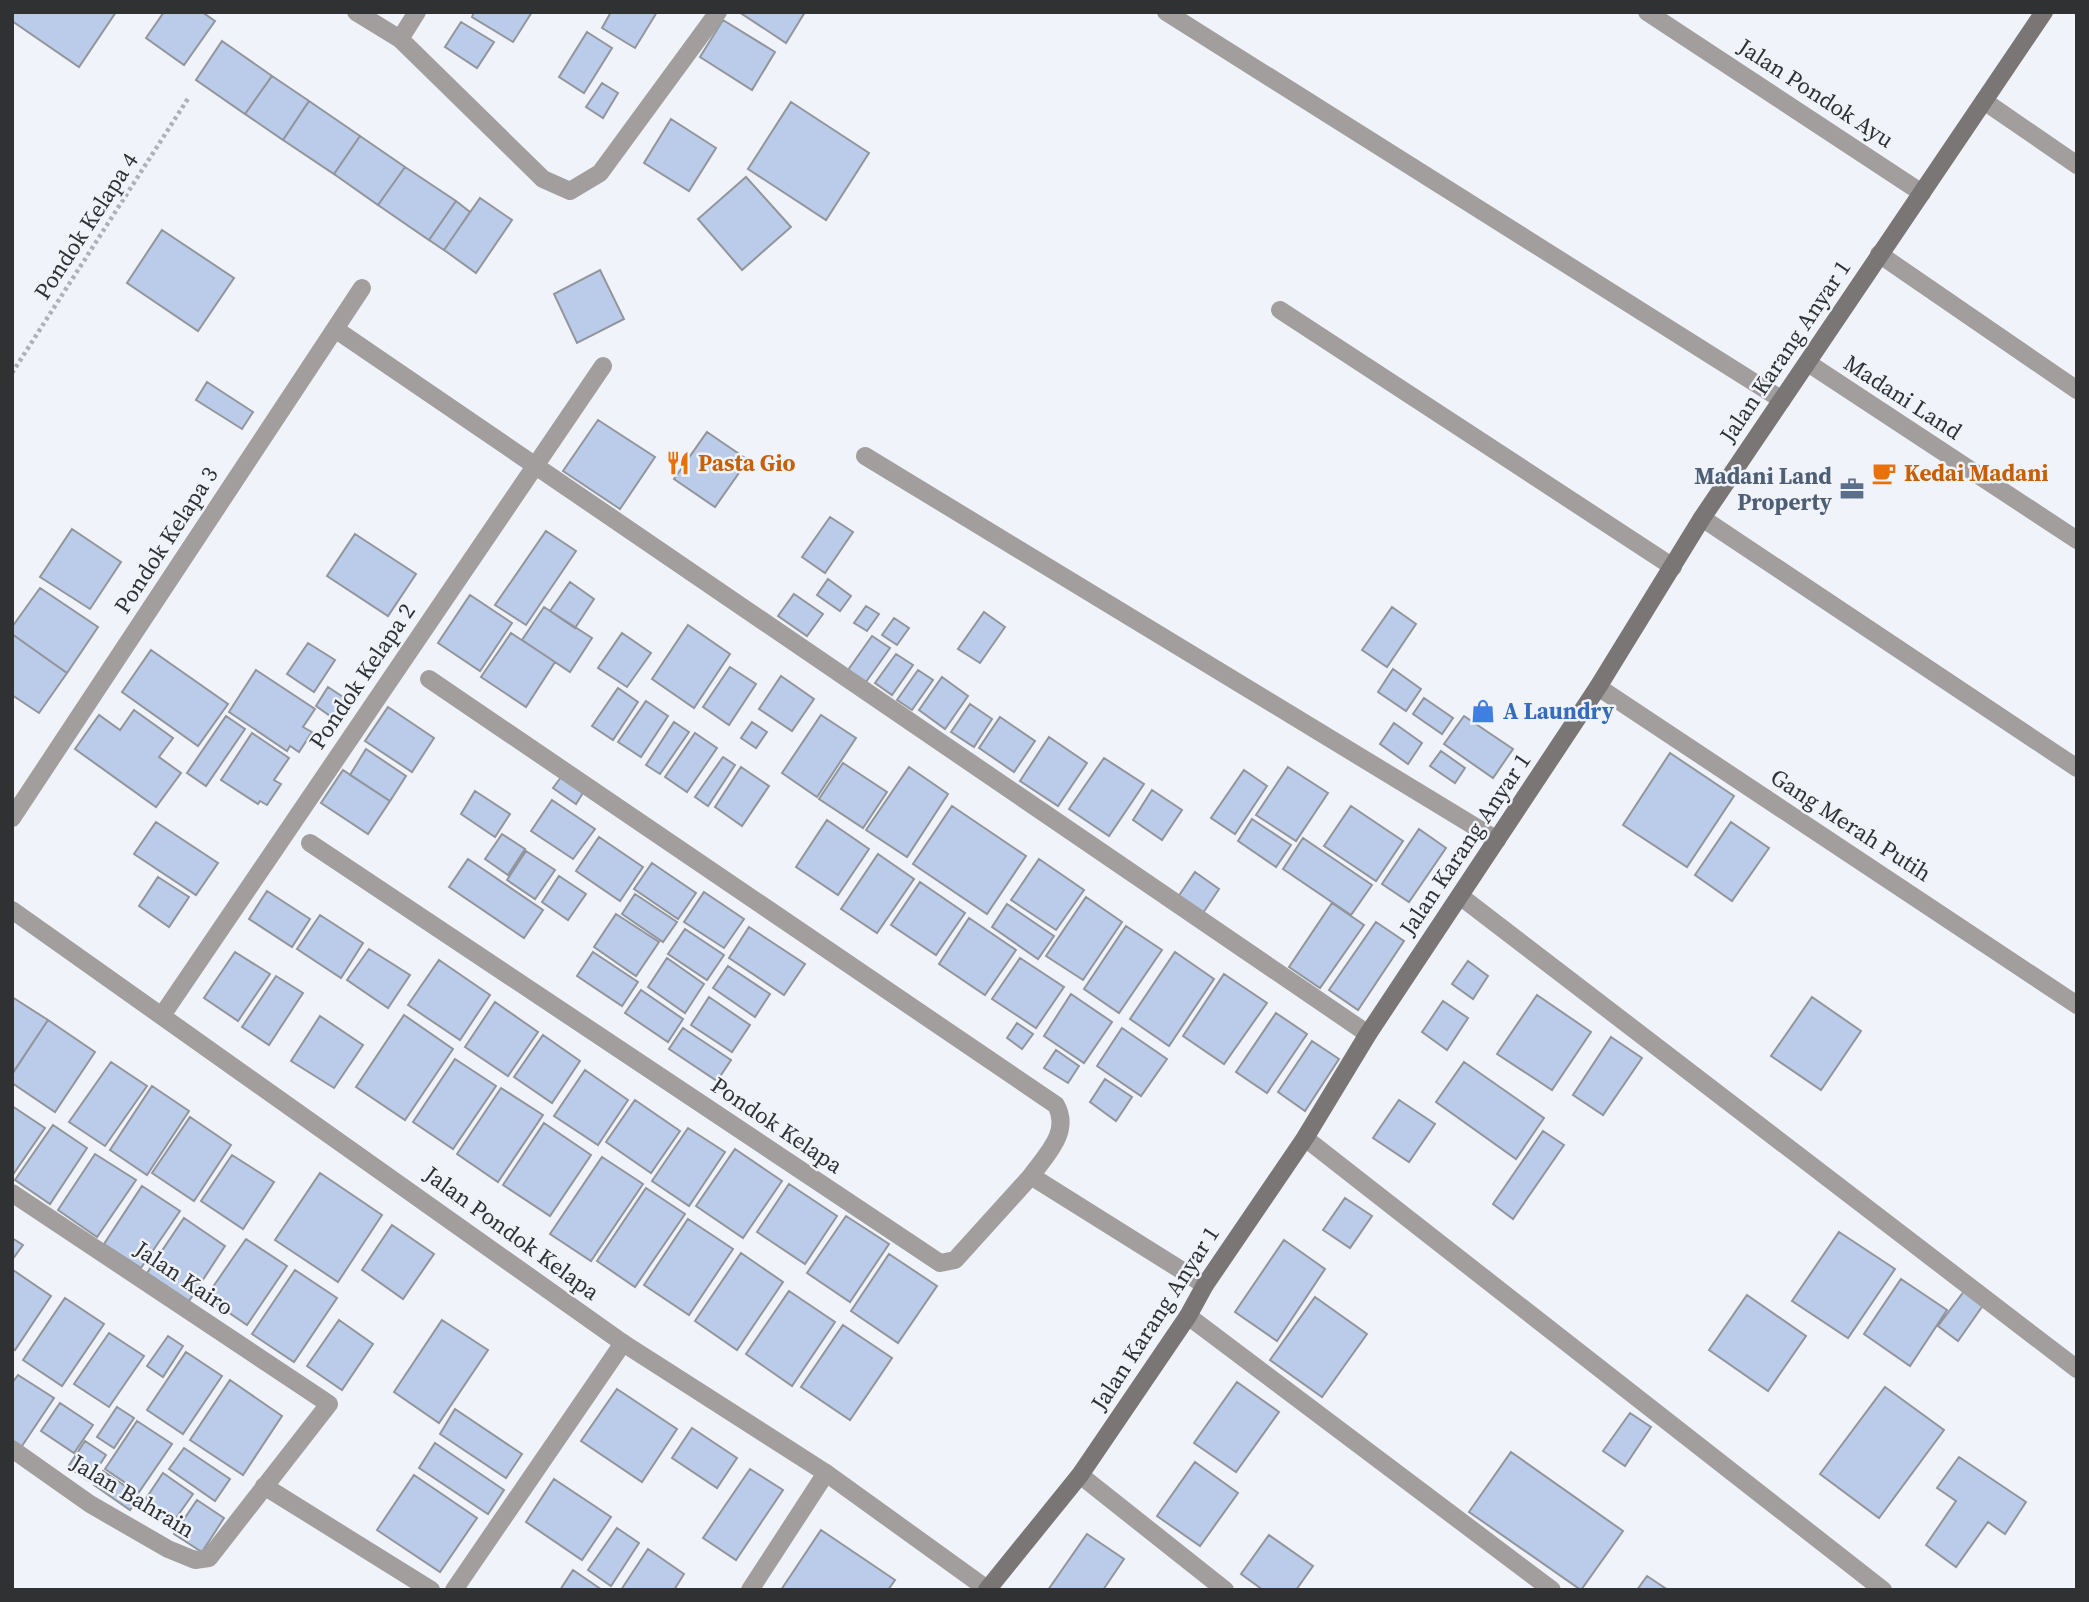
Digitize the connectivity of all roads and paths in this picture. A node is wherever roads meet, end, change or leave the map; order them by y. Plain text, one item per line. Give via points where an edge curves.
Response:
1 (356, 12) edge
2 (417, 12) edge
3 (718, 12) edge
4 (1166, 12) edge
5 (1647, 12) edge
6 (2044, 12) edge
7 (400, 39) junction
8 (189, 97) dead end
9 (1984, 101) junction
10 (2077, 165) edge
11 (1922, 193) junction
12 (1879, 254) junction
13 (362, 288) dead end
14 (1280, 310) dead end
15 (335, 329) junction
16 (1808, 363) junction
17 (603, 366) dead end
18 (12, 373) edge
19 (2077, 390) edge
20 (1782, 400) junction
21 (865, 456) dead end
22 (534, 466) junction
23 (1703, 518) junction
24 (2077, 540) edge
25 (1673, 567) junction
26 (429, 679) dead end
27 (1598, 687) junction
28 (2077, 768) edge
29 (12, 818) edge
30 (1497, 841) junction
31 (310, 843) dead end
32 (1460, 897) junction
33 (12, 910) edge
34 (2077, 1005) edge
35 (163, 1014) junction
36 (1368, 1034) junction
37 (1306, 1138) junction
38 (1031, 1177) junction
39 (12, 1193) edge
40 (1205, 1285) junction
41 (1188, 1316) junction
42 (623, 1343) junction
43 (2077, 1368) edge
44 (329, 1404) joint
45 (12, 1449) edge
46 (826, 1473) junction
47 (1080, 1475) junction
48 (264, 1486) junction
49 (987, 1589) edge
50 (431, 1590) edge
51 (454, 1590) edge
52 (750, 1590) edge
53 (1226, 1590) edge
54 (1552, 1590) edge
55 (1883, 1590) edge

1 - 7 street
2 - 7 street
3 - 7 street via 600,173 570,191 543,179
4 - 20 street
5 - 11 street, Jalan Pondok Ayu
6 - 9 main road, Jalan Karang Anyar 1
8 - 18 path, Pondok Kelapa 4
9 - 10 street
9 - 11 main road, Jalan Karang Anyar 1
11 - 12 main road, Jalan Karang Anyar 1
12 - 16 main road, Jalan Karang Anyar 1
12 - 19 street
13 - 15 street, Pondok Kelapa 3
14 - 25 street
15 - 22 street
15 - 29 street, Pondok Kelapa 3
16 - 20 main road, Jalan Karang Anyar 1
16 - 24 street, Madani Land
17 - 22 street, Pondok Kelapa 2
20 - 23 main road, Jalan Karang Anyar 1
21 - 30 street
22 - 35 street, Pondok Kelapa 2
22 - 36 street
23 - 25 main road, Jalan Karang Anyar 1
23 - 28 street
25 - 27 main road, Jalan Karang Anyar 1
26 - 38 street, Pondok Kelapa via 1056,1105 1062,1116 1060,1135
27 - 30 main road, Jalan Karang Anyar 1
27 - 34 street, Gang Merah Putih
30 - 32 main road, Jalan Karang Anyar 1
31 - 38 street, Pondok Kelapa via 940,1263 955,1260
32 - 36 main road, Jalan Karang Anyar 1
32 - 43 street
33 - 35 street, Jalan Pondok Kelapa
35 - 42 street, Jalan Pondok Kelapa
36 - 37 main road, Jalan Karang Anyar 1
37 - 40 main road, Jalan Karang Anyar 1
37 - 55 street
38 - 40 street
39 - 44 street, Jalan Kairo
40 - 41 main road, Jalan Karang Anyar 1
41 - 47 main road, Jalan Karang Anyar 1
41 - 54 street
42 - 46 street, Jalan Pondok Kelapa
42 - 51 street
44 - 48 street, Jalan Bahrain
45 - 48 street, Jalan Bahrain via 90,1504 195,1560 209,1558
46 - 49 street, Jalan Pondok Kelapa
46 - 52 street
47 - 49 main road, Jalan Karang Anyar 1
47 - 53 street
48 - 50 street

